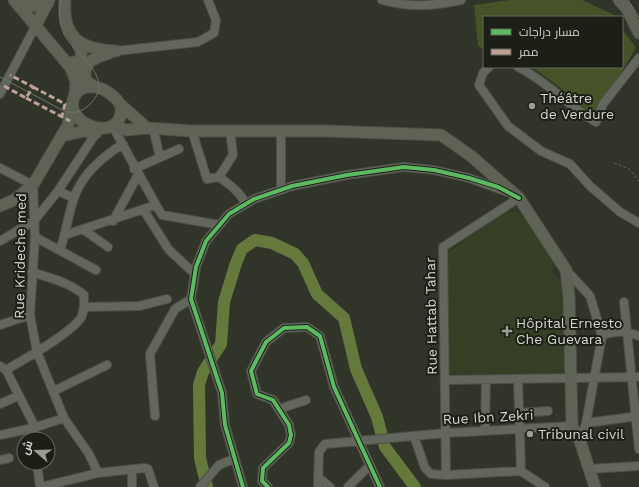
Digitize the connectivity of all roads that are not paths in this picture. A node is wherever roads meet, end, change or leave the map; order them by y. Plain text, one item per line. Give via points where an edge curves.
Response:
1 (15, 0) edge
2 (65, 0) edge
3 (208, 0) edge
4 (382, 0) edge
5 (461, 0) edge
6 (620, 0) edge
7 (48, 2) edge
8 (36, 25) junction
9 (639, 33) edge
10 (76, 40) junction
11 (116, 51) junction
12 (639, 58) edge
13 (488, 68) edge
14 (520, 68) edge
15 (88, 81) junction
16 (0, 94) edge
17 (75, 94) junction
18 (120, 104) junction
19 (72, 106) junction
20 (87, 124) junction
21 (113, 126) junction
22 (150, 128) junction
23 (98, 131) junction
24 (192, 131) junction
25 (230, 131) junction
26 (281, 131) junction
27 (62, 136) junction
28 (122, 144) junction
29 (179, 149) dead end
30 (160, 157) junction
31 (0, 168) edge
32 (136, 172) junction
33 (219, 177) junction
34 (33, 185) junction
35 (281, 190) junction
36 (58, 191) junction
37 (74, 198) junction
38 (520, 198) junction
39 (1, 204) edge
40 (246, 204) junction
41 (156, 205) junction
42 (143, 209) junction
43 (34, 221) junction
44 (113, 221) junction
45 (639, 223) edge
46 (219, 225) junction
47 (84, 230) junction
48 (65, 235) junction
49 (35, 237) junction
50 (0, 241) edge
51 (108, 247) dead end
52 (60, 250) junction
53 (96, 270) dead end
54 (566, 270) junction
55 (32, 272) junction
56 (194, 273) junction
57 (167, 299) dead end
58 (191, 299) junction
59 (624, 302) dead end
60 (84, 306) junction
61 (30, 315) junction
62 (0, 325) edge
63 (628, 332) junction
64 (602, 336) junction
65 (639, 336) edge
66 (37, 352) junction
67 (107, 364) dead end
68 (3, 368) edge
69 (594, 377) junction
70 (635, 377) edge
71 (572, 379) junction
72 (445, 380) junction
73 (486, 380) junction
74 (518, 380) junction
75 (54, 391) junction
76 (18, 396) junction
77 (306, 400) dead end
78 (0, 404) edge
79 (278, 409) junction
80 (548, 411) dead end
81 (519, 413) junction
82 (155, 416) dead end
83 (637, 416) edge
84 (64, 418) junction
85 (586, 423) junction
86 (572, 426) junction
87 (33, 428) junction
88 (519, 428) junction
89 (484, 430) junction
90 (33, 431) edge
91 (446, 433) junction
92 (0, 435) edge
93 (410, 436) junction
94 (361, 441) junction
95 (580, 441) junction
96 (639, 449) edge
97 (9, 458) dead end
98 (234, 459) junction
99 (0, 460) edge
100 (370, 465) junction
101 (639, 466) edge
102 (132, 469) junction
103 (589, 469) junction
104 (38, 471) edge
105 (521, 471) junction
106 (98, 473) junction
107 (446, 475) junction
108 (318, 477) junction
109 (41, 487) edge
110 (132, 487) edge
111 (154, 487) edge
112 (200, 487) edge
113 (243, 487) edge
114 (268, 487) edge
115 (318, 487) edge
116 (330, 487) edge
117 (348, 487) edge
118 (380, 487) edge
119 (544, 487) edge
120 (595, 487) edge

1 - 7 main road via 33,6
1 - 8 main road
2 - 10 main road via 67,24
3 - 11 street via 216,20 214,33 206,38 186,44
4 - 5 street via 401,6 443,4
6 - 9 main road
7 - 8 main road
8 - 15 main road via 46,31
8 - 16 street
8 - 17 main road via 74,73
10 - 11 main road via 89,48
10 - 15 main road
11 - 15 main road via 91,59 85,68
12 - 14 street via 603,104 596,122 572,107 532,74
13 - 45 street via 483,73 479,85 508,126 541,151 570,164 600,195 620,212
15 - 17 main road
15 - 18 main road via 109,93
17 - 19 main road
18 - 21 main road via 120,116
18 - 22 main road
19 - 20 main road via 77,118
19 - 27 main road via 70,121
20 - 23 main road
20 - 27 main road via 74,126
21 - 22 main road via 126,130
21 - 23 main road
21 - 28 street
22 - 24 main road
22 - 30 street
23 - 27 main road
23 - 36 street
24 - 25 main road
24 - 33 street via 207,179
25 - 26 main road
25 - 33 street via 233,155
26 - 35 street
26 - 38 main road via 441,135 471,156
27 - 34 main road
28 - 32 street
28 - 37 street via 91,169
29 - 30 street
30 - 32 street
31 - 34 street
32 - 41 street
32 - 44 street
33 - 40 street via 237,191
34 - 39 main road via 14,200
34 - 43 street, Rue Krideche med
35 - 38 street via 347,175 404,166 469,178 498,187
35 - 40 street
36 - 37 street
36 - 43 street
37 - 48 street
38 - 54 main road
38 - 72 street, Rue Hattab Tahar via 444,248
40 - 46 street via 229,214
41 - 42 street
41 - 46 street via 162,214
42 - 44 street
42 - 56 street via 169,250
43 - 49 street, Rue Krideche med
43 - 50 street
44 - 47 street
46 - 56 street via 206,241
47 - 48 street
47 - 51 street
48 - 52 street
49 - 52 street
49 - 55 street, Rue Krideche med
52 - 53 street
54 - 64 street via 590,296
54 - 71 main road
55 - 60 street via 77,290 84,295
55 - 61 street, Rue Krideche med
56 - 58 street
57 - 60 street via 139,306
58 - 82 street via 175,309 150,354
58 - 98 street via 222,393 225,425
59 - 63 street
60 - 66 street via 82,316 73,326
61 - 62 street
61 - 66 street, Rue Krideche med
63 - 64 street via 612,332
63 - 65 street
63 - 70 street
64 - 69 street
66 - 68 street
66 - 75 street, Rue Krideche med
67 - 75 street
68 - 76 street
69 - 70 street
69 - 71 street
69 - 85 street
70 - 83 street
71 - 74 street
71 - 86 main road
72 - 73 street
72 - 91 street, Rue Hattab Tahar
73 - 74 street
73 - 89 street
74 - 81 street
75 - 84 street, Rue Krideche med
76 - 78 street
76 - 87 street via 33,423
77 - 79 street
79 - 94 street via 273,400 257,394 251,371 266,342 284,328 307,327 320,336 334,387
79 - 114 street via 289,425 291,435 289,443 263,468 262,481
80 - 81 street
81 - 88 street
83 - 85 street
83 - 96 street
84 - 87 street
84 - 106 street, Rue Krideche med via 90,454
85 - 95 street
86 - 88 street, Rue Ibn Zekri
86 - 95 main road
87 - 90 street
87 - 92 street
88 - 89 street, Rue Ibn Zekri
88 - 105 street
89 - 91 street, Rue Ibn Zekri
91 - 93 street, Rue Ibn Zekri
91 - 107 street, Rue Hattab Tahar
93 - 94 street, Rue Ibn Zekri
93 - 107 street via 428,472
94 - 100 street
94 - 108 street, Rue Ibn Zekri via 325,444 321,447 318,452
95 - 103 main road
97 - 99 street
98 - 112 street via 219,465
98 - 113 street
100 - 117 street
100 - 118 street
101 - 103 street
102 - 106 street
102 - 110 street
102 - 111 street via 148,469
103 - 120 main road
104 - 109 street
105 - 107 street
105 - 119 street
106 - 109 street
108 - 115 street
108 - 116 street

